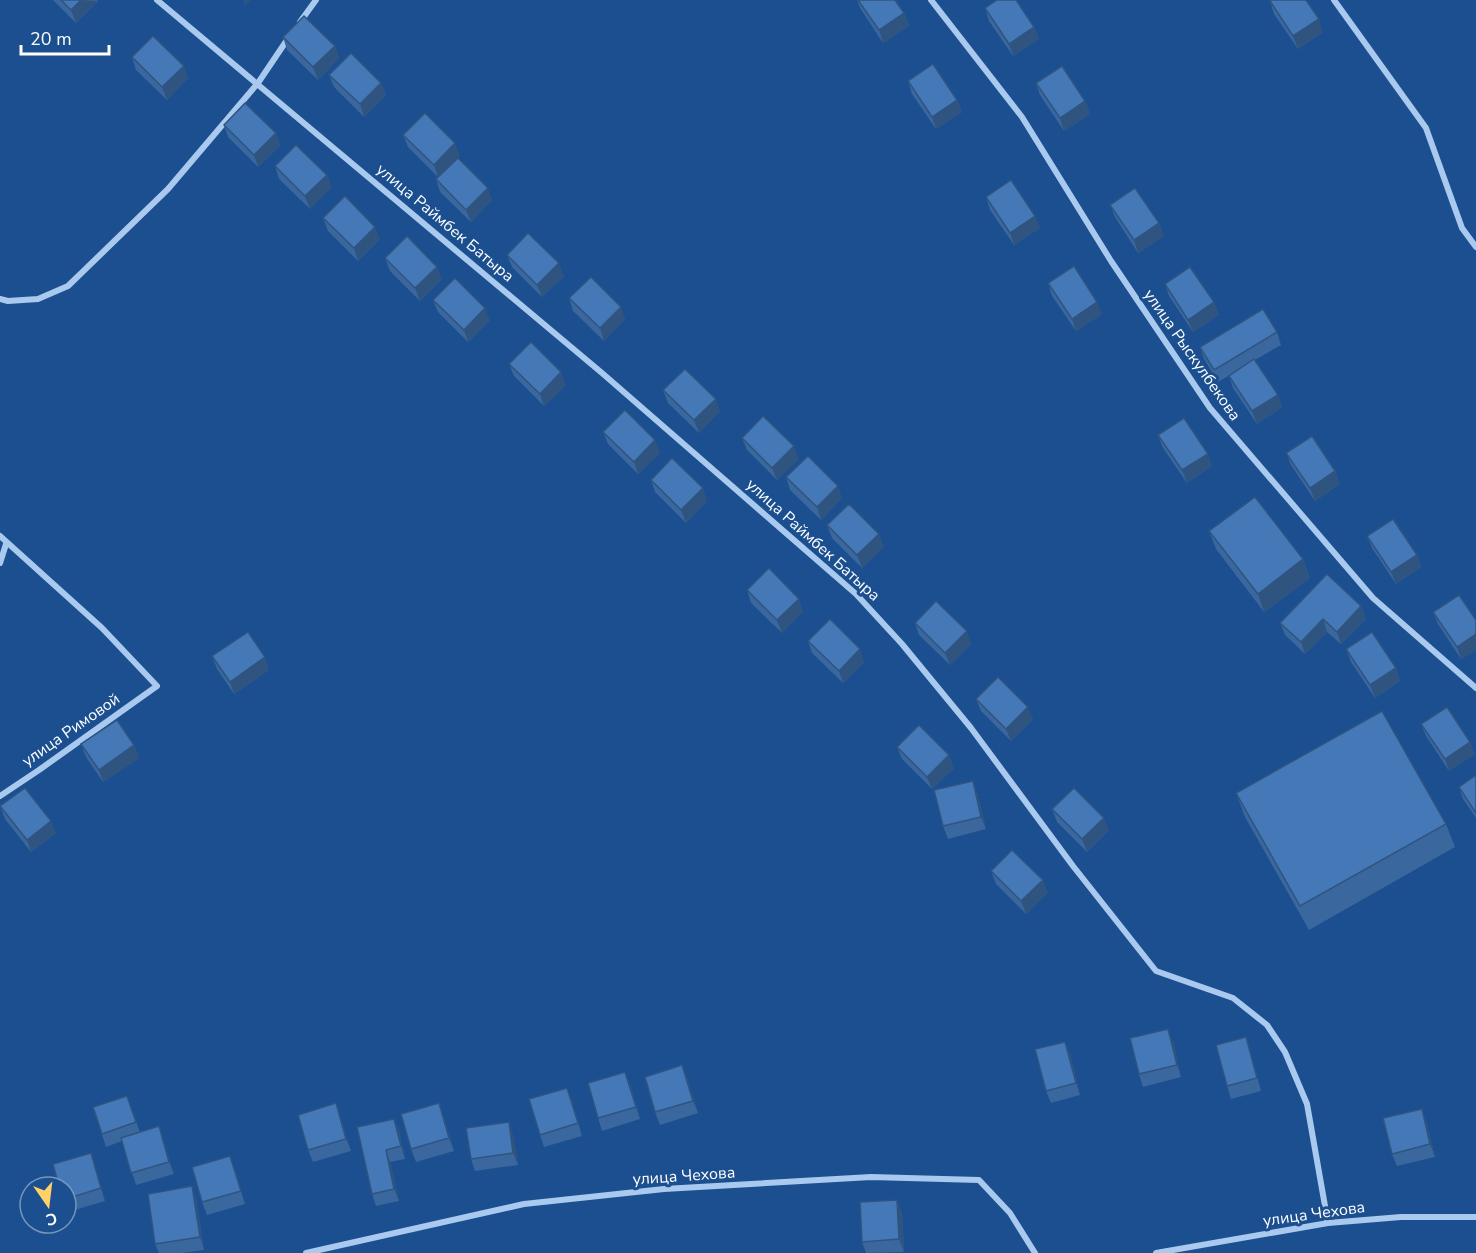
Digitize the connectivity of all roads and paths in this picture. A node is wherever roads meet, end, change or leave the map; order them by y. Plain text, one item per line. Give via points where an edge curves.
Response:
1 (157, 0) edge
2 (315, 0) edge
3 (932, 0) edge
4 (1334, 0) edge
5 (258, 82) junction
6 (1476, 247) edge
7 (0, 299) edge
8 (0, 536) edge
9 (6, 544) junction
10 (0, 562) edge
11 (1476, 688) edge
12 (0, 796) edge
13 (1476, 1217) edge
14 (1328, 1223) junction
15 (306, 1253) edge
16 (1035, 1253) edge
17 (1156, 1253) edge

1 - 5 street, улица Раймбек Батыра
2 - 5 street
3 - 11 street, улица Рыскулбекова via 1022,117 1111,261 1210,408 1373,598
4 - 6 street via 1426,128 1462,228
5 - 7 street via 168,189 68,286 38,299
5 - 14 street, улица Раймбек Батыра via 856,594 971,728 1156,971 1233,998 1267,1025 1285,1052 1307,1104
8 - 9 street
9 - 10 street
9 - 12 street, улица Римовой via 102,628 157,686
13 - 14 street, улица Чехова via 1401,1217
14 - 17 street, улица Чехова
15 - 16 street, улица Чехова via 524,1204 663,1189 871,1177 979,1180 1010,1213

